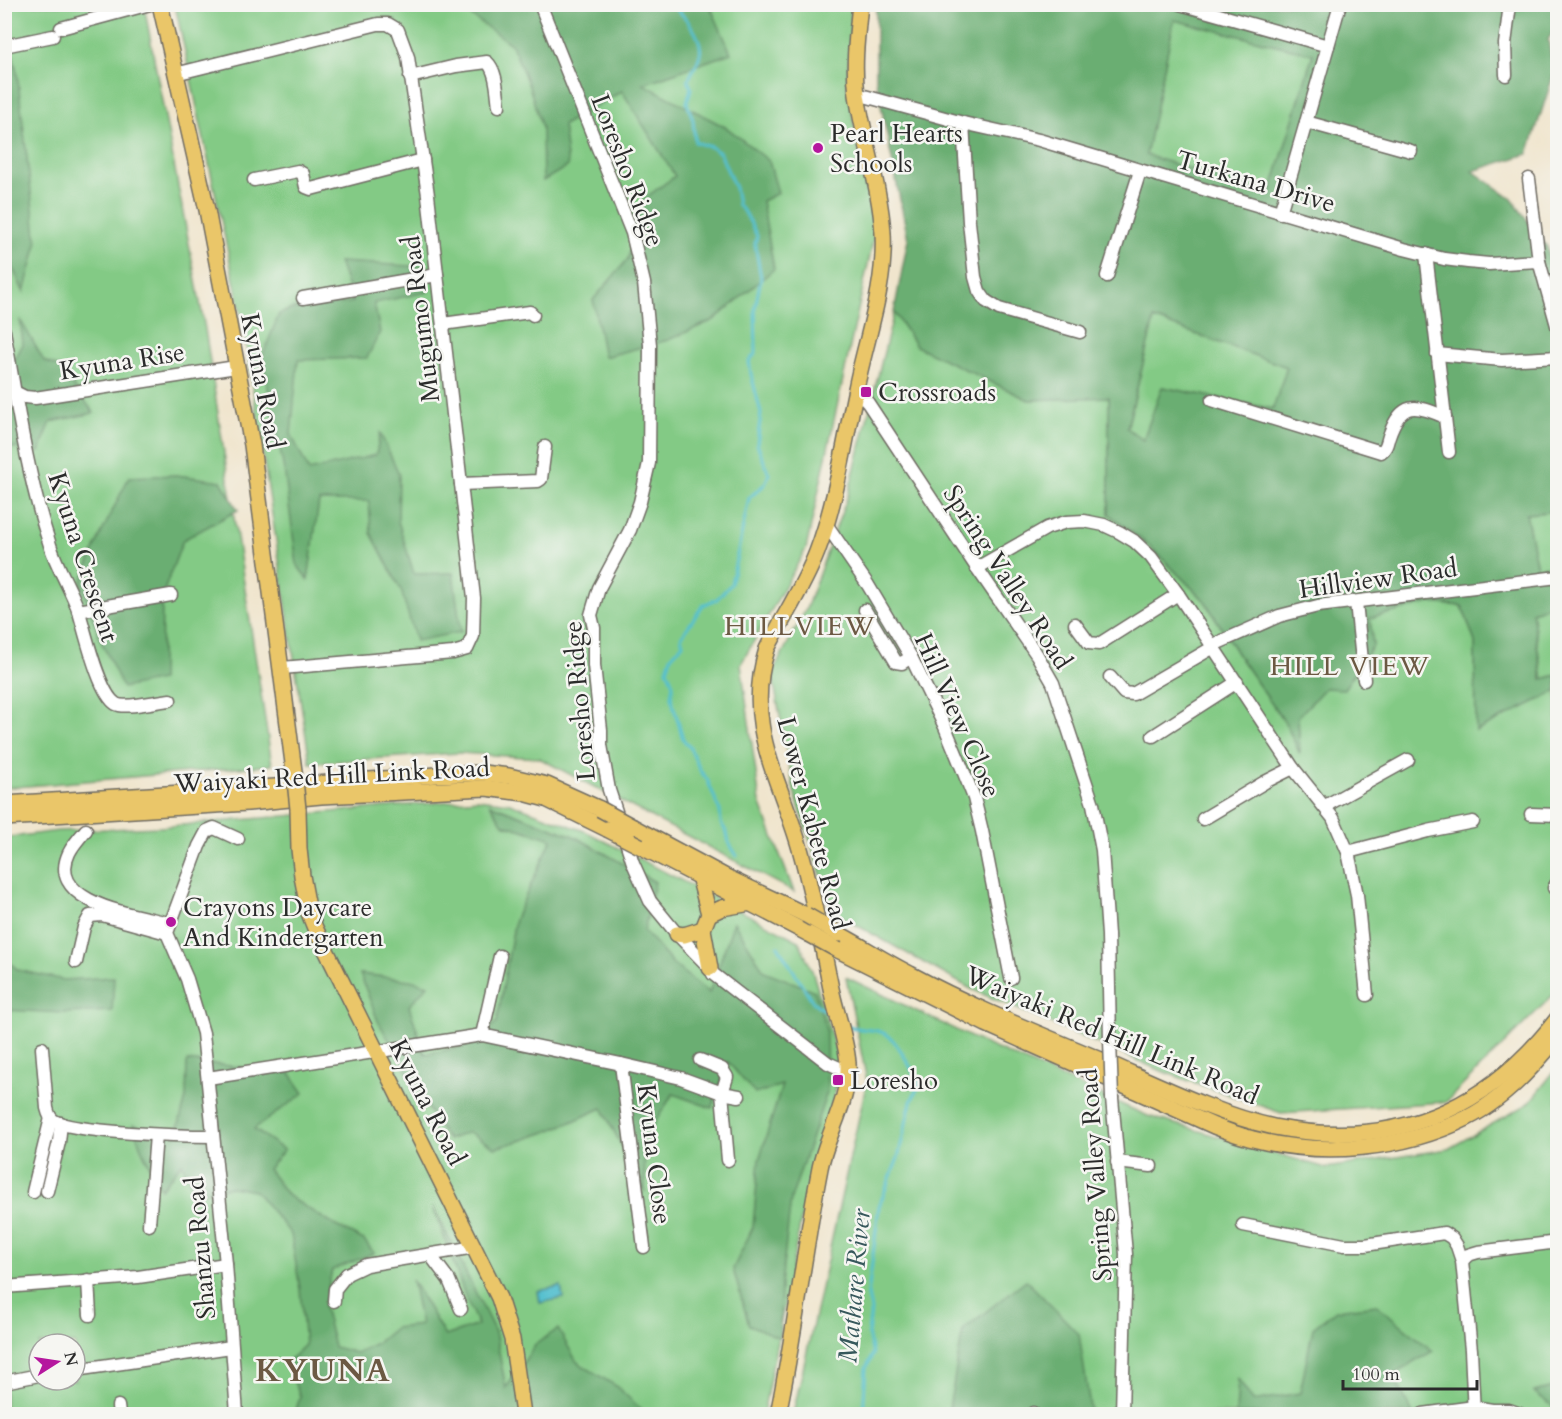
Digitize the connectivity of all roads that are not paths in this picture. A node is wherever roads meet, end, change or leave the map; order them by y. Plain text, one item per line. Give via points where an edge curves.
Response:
1 (150, 4) edge
2 (160, 4) edge
3 (540, 4) edge
4 (860, 4) edge
5 (1180, 4) edge
6 (1340, 4) edge
7 (1510, 4) edge
8 (4, 46) edge
9 (1328, 46) junction
10 (176, 74) junction
11 (1506, 75) dead end
12 (410, 77) junction
13 (857, 94) junction
14 (499, 106) dead end
15 (1306, 122) junction
16 (963, 123) junction
17 (1411, 151) dead end
18 (423, 160) junction
19 (1140, 171) junction
20 (1529, 179) dead end
21 (254, 180) dead end
22 (1280, 213) junction
23 (1426, 254) junction
24 (1539, 261) junction
25 (437, 275) junction
26 (1107, 276) dead end
27 (303, 298) dead end
28 (533, 315) dead end
29 (443, 324) junction
30 (1557, 329) edge
31 (4, 331) edge
32 (1080, 332) dead end
33 (1437, 354) junction
34 (1557, 357) edge
35 (236, 367) junction
36 (856, 389) junction
37 (15, 392) junction
38 (1212, 400) dead end
39 (1445, 417) junction
40 (545, 447) dead end
41 (1449, 452) dead end
42 (461, 484) junction
43 (826, 524) junction
44 (976, 568) junction
45 (1557, 577) edge
46 (1178, 594) junction
47 (171, 595) dead end
48 (1356, 602) junction
49 (865, 610) dead end
50 (78, 611) junction
51 (1076, 624) dead end
52 (1212, 647) junction
53 (911, 657) junction
54 (282, 668) junction
55 (1110, 677) dead end
56 (1364, 680) dead end
57 (1237, 682) junction
58 (170, 700) dead end
59 (1153, 736) dead end
60 (1408, 760) dead end
61 (1293, 768) junction
62 (4, 804) edge
63 (1325, 806) junction
64 (1531, 814) dead end
65 (1557, 815) edge
66 (4, 818) edge
67 (1203, 819) dead end
68 (1473, 822) dead end
69 (86, 830) dead end
70 (238, 839) dead end
71 (1348, 852) junction
72 (699, 876) junction
73 (751, 903) junction
74 (710, 914) junction
75 (168, 928) junction
76 (704, 929) junction
77 (676, 934) junction
78 (500, 956) dead end
79 (76, 962) dead end
80 (710, 968) junction
81 (1011, 978) dead end
82 (1368, 994) dead end
83 (1557, 1018) edge
84 (482, 1035) junction
85 (1557, 1036) edge
86 (42, 1048) dead end
87 (375, 1052) junction
88 (700, 1060) dead end
89 (621, 1064) junction
90 (848, 1072) junction
91 (208, 1078) junction
92 (722, 1093) junction
93 (739, 1096) dead end
94 (56, 1120) junction
95 (156, 1135) junction
96 (213, 1136) junction
97 (728, 1160) dead end
98 (1117, 1162) junction
99 (1151, 1166) dead end
100 (47, 1191) dead end
101 (33, 1192) dead end
102 (149, 1225) dead end
103 (1243, 1225) dead end
104 (1557, 1242) edge
105 (644, 1247) dead end
106 (475, 1248) junction
107 (431, 1256) junction
108 (1462, 1261) junction
109 (226, 1264) junction
110 (88, 1280) junction
111 (4, 1287) edge
112 (334, 1301) dead end
113 (461, 1309) dead end
114 (90, 1315) dead end
115 (231, 1347) junction
116 (87, 1368) edge
117 (27, 1377) edge
118 (4, 1382) edge
119 (1474, 1411) edge
120 (237, 1414) edge
121 (523, 1414) edge
122 (778, 1414) edge
123 (1122, 1414) edge
124 (1423, 1414) edge
125 (1520, 1414) edge

1 - 8 street
2 - 10 main road, Kyuna Road
3 - 77 street, Loresho Ridge via 625,213 644,282 650,345 649,463 630,530 598,588 591,615 601,745 609,790 650,901
4 - 13 main road, Lower Kabete Road
5 - 9 street
6 - 9 street
7 - 11 street
9 - 15 street
10 - 12 street, Mugumo Road via 388,24 398,30 408,57
10 - 35 main road, Kyuna Road via 207,210
12 - 14 street via 486,62 494,73
12 - 18 street, Mugumo Road
13 - 16 street, Turkana Drive
13 - 36 main road, Lower Kabete Road via 881,216 883,247 872,327
15 - 17 street
15 - 22 street
16 - 19 street, Turkana Drive via 1039,140
16 - 32 street via 969,222 979,291 999,309
18 - 21 street via 311,189 298,171
18 - 25 street, Mugumo Road
19 - 22 street, Turkana Drive
19 - 26 street
20 - 24 street
22 - 23 street, Turkana Drive
23 - 24 street, Turkana Drive via 1489,264
23 - 33 street
24 - 30 street
25 - 27 street
25 - 29 street, Mugumo Road
28 - 29 street via 530,312
29 - 42 street, Mugumo Road
31 - 37 street, Kyuna Crescent
33 - 34 street via 1502,360
33 - 39 street
35 - 37 street, Kyuna Rise via 35,398
35 - 54 main road, Kyuna Road via 252,445
36 - 43 main road, Lower Kabete Road via 845,453
36 - 44 street, Spring Valley Road
37 - 50 street, Kyuna Crescent via 44,524
38 - 39 street via 1381,452 1404,410 1424,408
39 - 41 street
40 - 42 street via 542,478 538,481
42 - 54 street, Mugumo Road via 474,598 473,636 467,649
43 - 53 street, Hill View Close
43 - 90 main road, Lower Kabete Road via 817,552 767,649 758,705 767,752 807,872 846,1045
44 - 46 street via 1047,528 1084,521 1104,525 1134,541
44 - 98 street, Spring Valley Road, bridge via 1053,683 1093,804 1105,880
45 - 48 street, Hillview Road
46 - 51 street via 1099,644 1089,643
46 - 52 street
47 - 50 street
48 - 52 street, Hillview Road via 1279,616
48 - 56 street
49 - 53 street via 896,662
50 - 58 street, Kyuna Crescent via 112,700 121,705
52 - 55 street, Hillview Road via 1133,694 1124,693
52 - 57 street
53 - 81 street, Hill View Close via 974,798
54 - 87 main road, Kyuna Road, bridge via 298,809 300,864 309,913
57 - 59 street
57 - 61 street
60 - 63 street
61 - 63 street
61 - 67 street
62 - 83 main road, Waiyaki Red Hill Link Road, bridge via 483,773 547,785 806,915 911,975 1229,1114 1274,1127 1325,1134 1368,1132 1430,1118 1461,1104 1499,1079
63 - 71 street
64 - 65 street
66 - 72 main road, Waiyaki Red Hill Link Road, bridge via 486,788 546,799
68 - 71 street
69 - 75 street via 69,854 66,866 66,879 76,892 92,902
70 - 75 street via 214,828 207,831
71 - 82 street via 1358,895
72 - 73 main road, Waiyaki Red Hill Link Road
72 - 74 main road
73 - 74 main road
73 - 85 main road, Waiyaki Red Hill Link Road, bridge via 986,1024 1215,1126 1285,1145 1354,1148 1411,1138 1444,1127 1494,1101 1532,1067
74 - 76 main road
75 - 79 street via 90,916
75 - 91 street, Shanzu Road via 196,1004
76 - 77 main road
76 - 80 main road
77 - 80 street, Loresho Ridge
78 - 84 street
80 - 90 street, Loresho Ridge via 828,1063
84 - 87 street, Kyuna Close
84 - 89 street, Kyuna Close
86 - 94 street via 46,1099
87 - 91 street
87 - 106 main road, Kyuna Road
88 - 92 street via 725,1073
89 - 92 street via 681,1078
89 - 105 street, Kyuna Close
90 - 122 main road, Lower Kabete Road via 846,1090 820,1167
91 - 96 street, Shanzu Road
92 - 93 street
92 - 97 street
94 - 95 street
94 - 100 street via 59,1142
94 - 101 street
95 - 96 street
95 - 102 street
96 - 109 street, Shanzu Road
98 - 99 street
98 - 123 street, Spring Valley Road via 1126,1254
103 - 108 street via 1344,1245 1444,1233 1458,1246
104 - 108 street via 1478,1252
106 - 107 street
106 - 121 main road, Kyuna Road via 507,1321
107 - 112 street via 366,1265 346,1274 335,1289
107 - 113 street via 449,1280
108 - 119 street
109 - 110 street
109 - 115 street, Shanzu Road
110 - 111 street
110 - 114 street
115 - 116 street
115 - 120 street, Shanzu Road
117 - 118 street
119 - 124 street
119 - 125 street via 1509,1410

